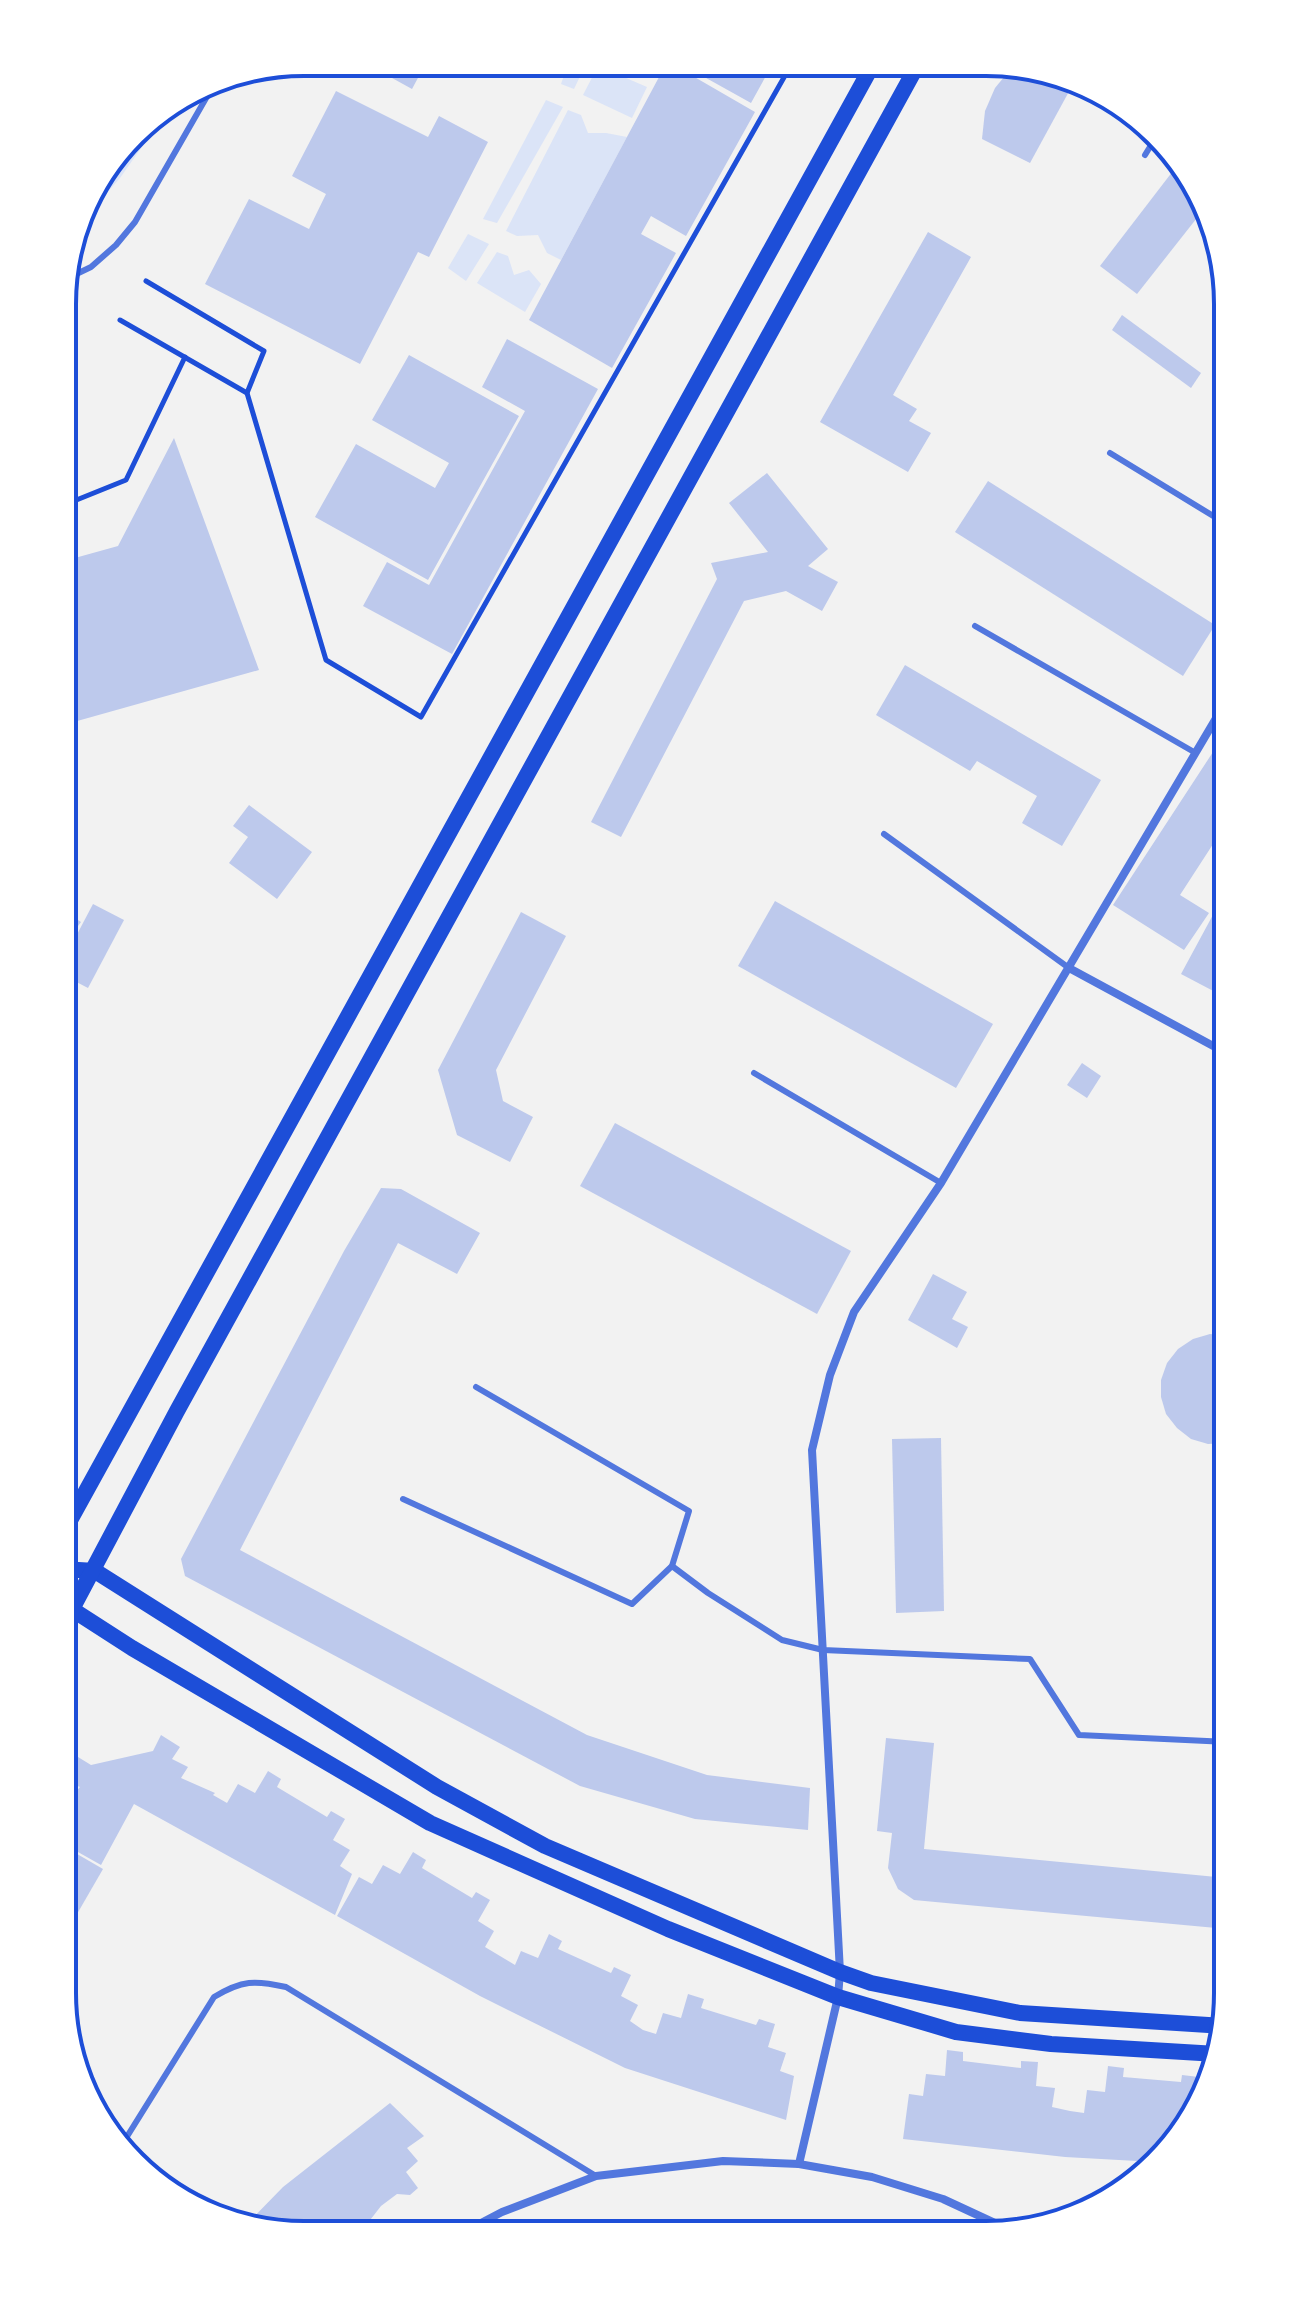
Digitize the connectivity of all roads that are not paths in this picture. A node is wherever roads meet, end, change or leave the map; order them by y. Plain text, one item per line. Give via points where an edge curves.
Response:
1 (866, 76) edge
2 (911, 76) edge
3 (206, 98) edge
4 (1150, 146) edge
5 (1145, 155) dead end
6 (78, 273) edge
7 (1110, 453) dead end
8 (1214, 516) edge
9 (975, 626) dead end
10 (1214, 720) edge
11 (1194, 752) junction
12 (884, 834) dead end
13 (1069, 968) junction
14 (1214, 1046) edge
15 (754, 1073) dead end
16 (941, 1183) junction
17 (476, 1387) dead end
18 (403, 1499) dead end
19 (76, 1509) edge
20 (672, 1566) junction
21 (76, 1570) edge
22 (95, 1571) junction
23 (76, 1605) edge
24 (76, 1612) edge
25 (823, 1650) junction
26 (1214, 1741) edge
27 (840, 1972) junction
28 (838, 1997) junction
29 (1212, 2025) edge
30 (1206, 2053) edge
31 (127, 2137) edge
32 (799, 2164) junction
33 (596, 2176) junction
34 (485, 2221) edge
35 (990, 2221) edge

1 - 19 main road
2 - 22 main road via 177,1411
3 - 6 lane via 135,222 116,245
4 - 5 lane
7 - 8 lane
9 - 11 lane
10 - 11 street
11 - 13 street
12 - 13 lane
13 - 14 street
13 - 16 street
15 - 16 lane
16 - 25 street via 854,1312 830,1375 812,1450
17 - 20 lane via 689,1511
18 - 20 lane via 632,1604
20 - 25 lane via 782,1640
21 - 22 main road
22 - 23 main road
22 - 27 main road via 437,1787 545,1846
24 - 28 main road via 430,1823 668,1929
25 - 26 lane via 1030,1659 1079,1735
25 - 27 street
27 - 28 street
27 - 29 main road via 1020,2013
28 - 30 main road via 956,2032
28 - 32 street
31 - 33 lane via 214,1997 234,1984 260,1981 286,1987
32 - 33 street via 723,2161
32 - 35 street via 872,2177 943,2199
33 - 34 street

